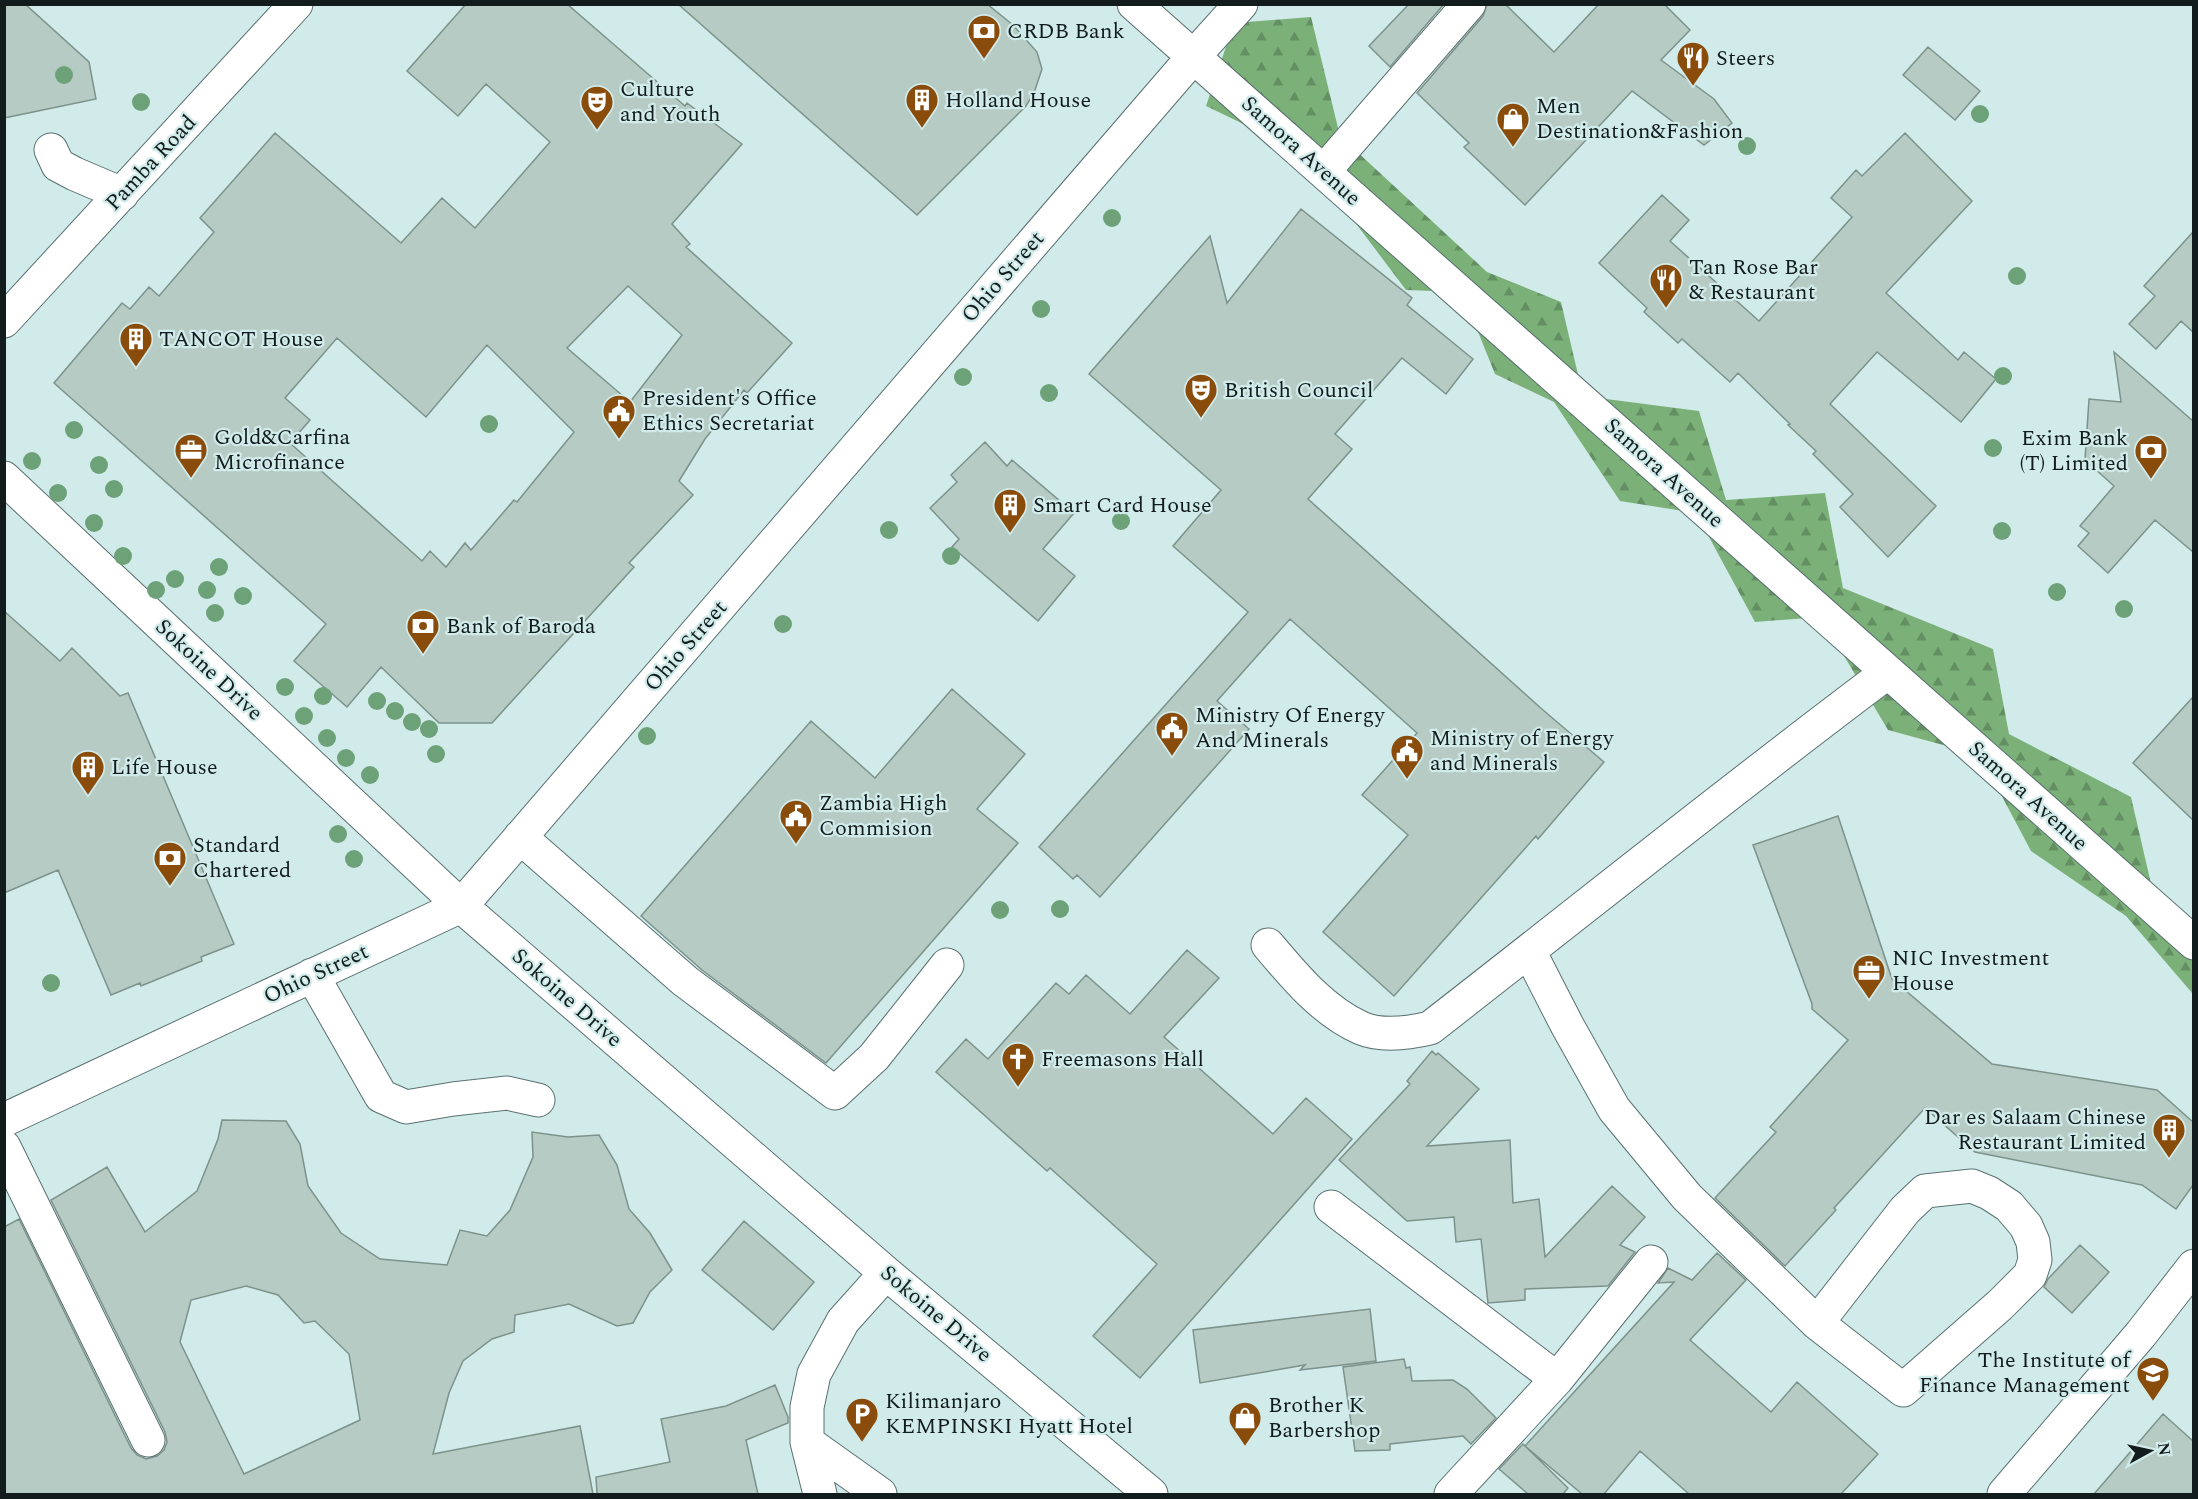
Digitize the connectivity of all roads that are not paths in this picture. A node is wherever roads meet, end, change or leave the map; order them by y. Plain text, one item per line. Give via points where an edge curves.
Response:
1 (296, 4) edge
2 (1134, 4) edge
3 (1241, 4) edge
4 (1469, 4) edge
5 (1194, 56) junction
6 (51, 150) dead end
7 (1324, 171) junction
8 (122, 194) junction
9 (4, 321) edge
10 (4, 478) edge
11 (1888, 672) junction
12 (520, 837) junction
13 (461, 906) junction
14 (2193, 943) edge
15 (1268, 945) dead end
16 (1529, 951) junction
17 (947, 965) dead end
18 (312, 975) junction
19 (538, 1100) dead end
20 (4, 1120) edge
21 (4, 1147) edge
22 (1331, 1207) dead end
23 (1651, 1262) dead end
24 (2193, 1266) edge
25 (886, 1273) junction
26 (1817, 1323) junction
27 (1557, 1379) junction
28 (148, 1440) dead end
29 (807, 1442) junction
30 (820, 1494) edge
31 (880, 1494) edge
32 (1151, 1494) edge
33 (1451, 1494) edge
34 (2004, 1494) edge

1 - 8 street, Pamba Road
2 - 5 street, Samora Avenue
3 - 5 street, Ohio Street
4 - 7 street
5 - 7 street, Samora Avenue
5 - 12 street, Ohio Street
6 - 8 street via 58,165
7 - 11 street, Samora Avenue
8 - 9 street, Pamba Road
10 - 13 street, Sokoine Drive
11 - 14 street, Samora Avenue
11 - 16 street
12 - 13 street, Ohio Street
12 - 17 street via 685,981 835,1093 874,1057
13 - 18 street, Ohio Street
13 - 25 street, Sokoine Drive
15 - 16 street via 1305,988 1334,1011 1362,1028 1407,1033 1430,1028
16 - 26 street via 1614,1109 1687,1197
18 - 19 street via 381,1096 406,1107 507,1093
18 - 20 street, Ohio Street
21 - 28 street
22 - 27 street
23 - 27 street
24 - 34 street via 2141,1334
25 - 29 street via 843,1321 814,1374 807,1407
25 - 32 street, Sokoine Drive
26 - 26 street via 1903,1390 2030,1275 2035,1260 2033,1242 2026,1226 2009,1206 1989,1193 1972,1186 1925,1191 1905,1210
27 - 33 street
29 - 30 street
29 - 31 street

